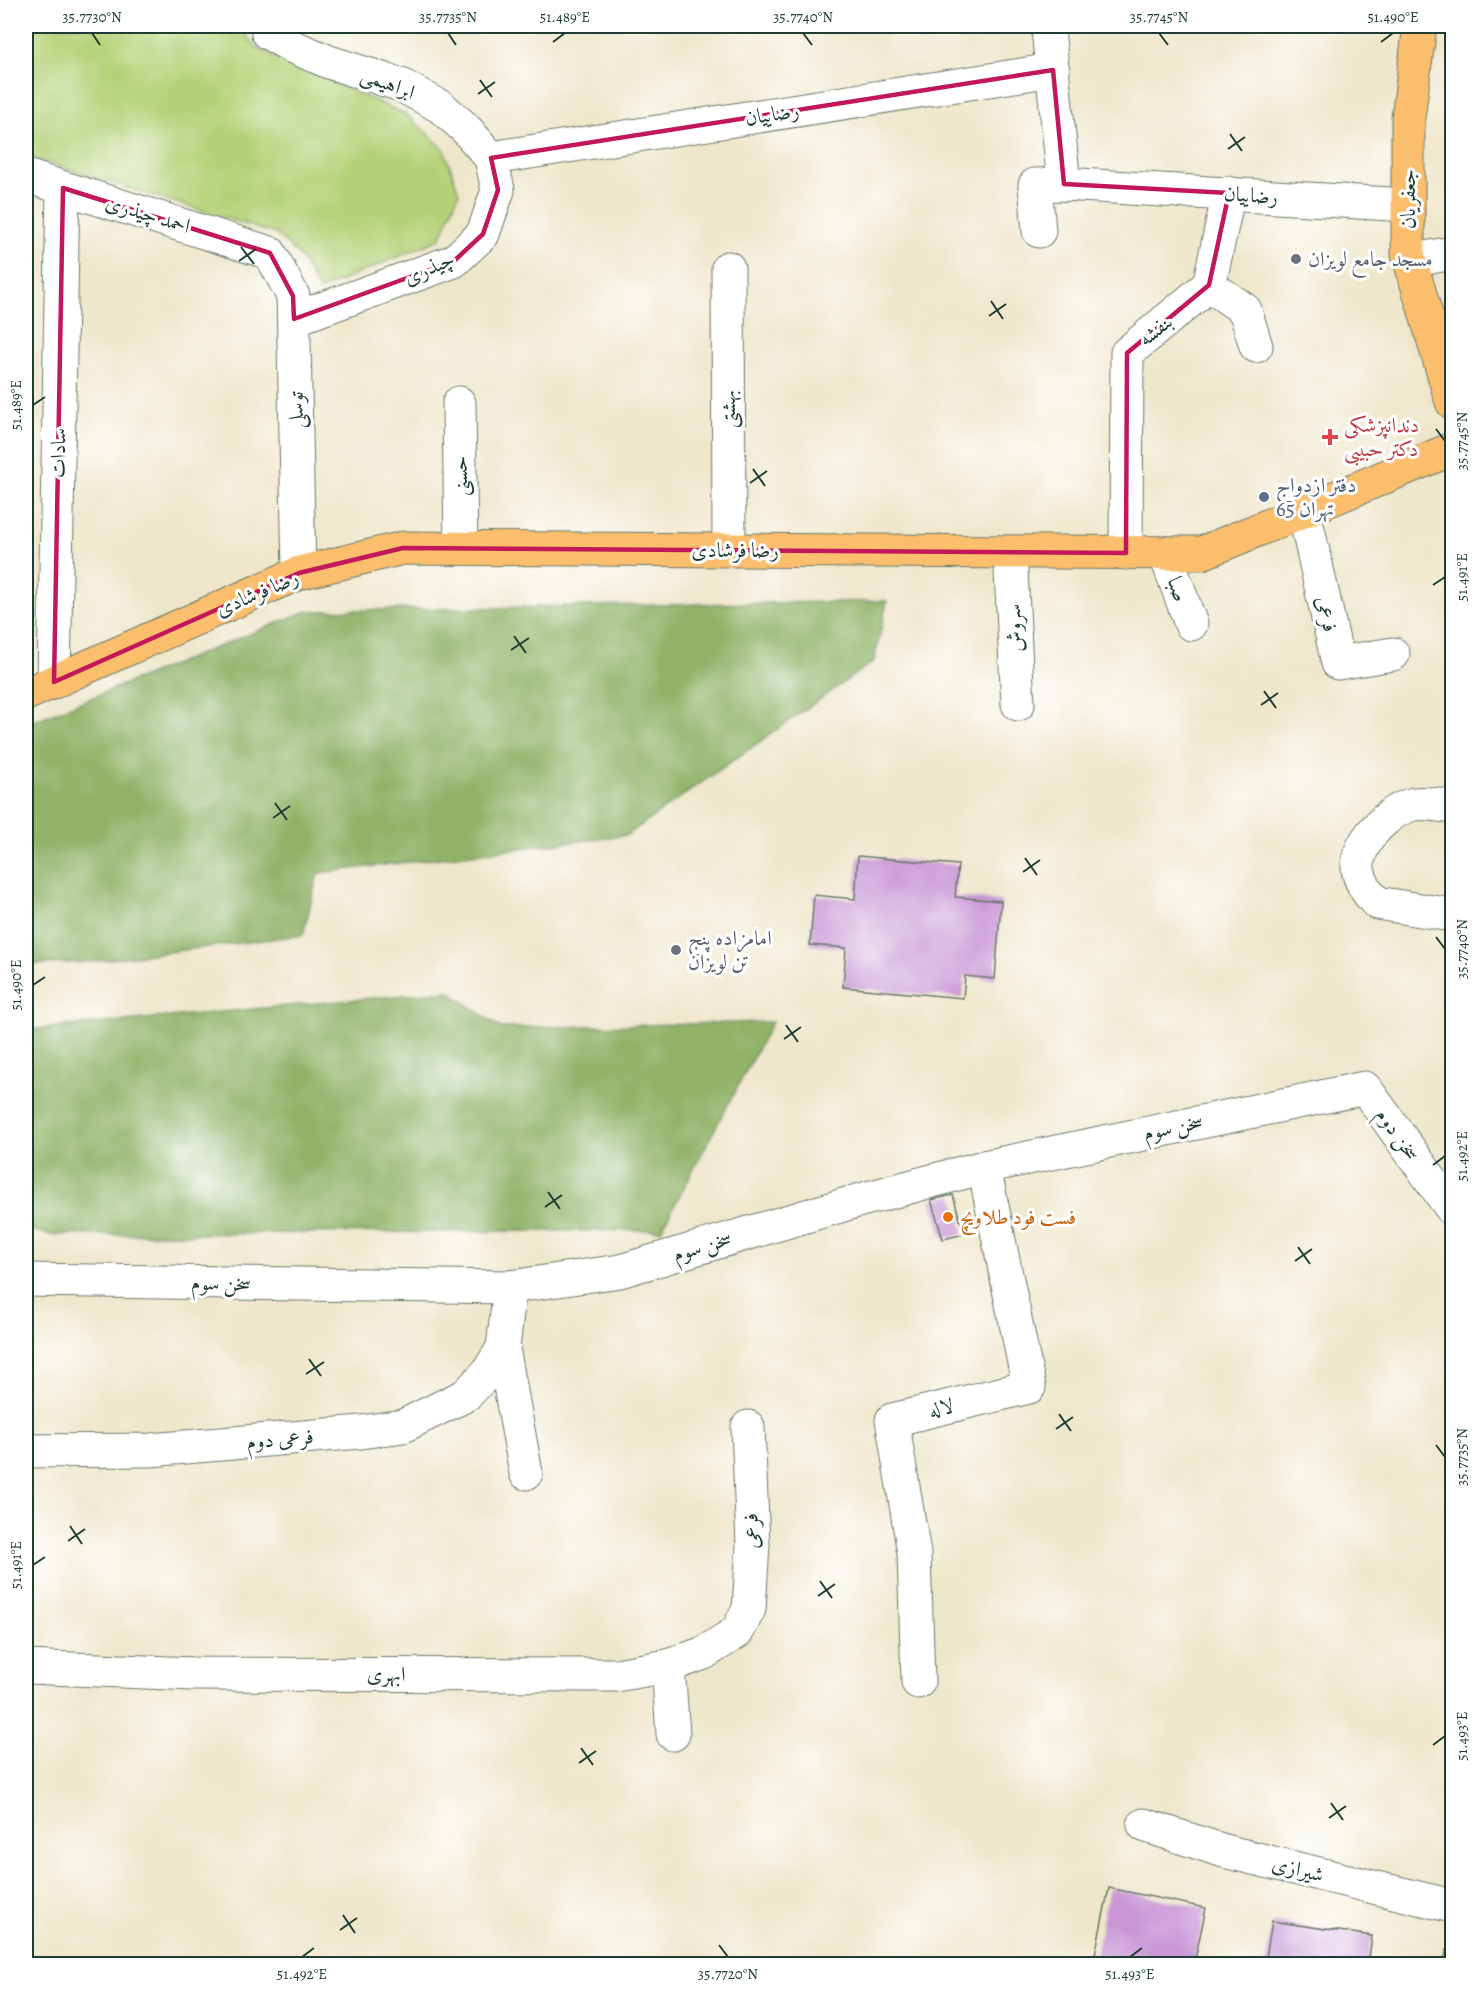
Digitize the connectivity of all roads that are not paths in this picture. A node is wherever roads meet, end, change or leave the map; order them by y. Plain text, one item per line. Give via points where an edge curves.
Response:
1 (1420, 26) edge
2 (1048, 29) dead end
3 (268, 33) dead end
4 (1053, 70) junction
5 (491, 158) junction
6 (26, 176) edge
7 (1064, 184) junction
8 (63, 188) junction
9 (1229, 193) junction
10 (1407, 204) junction
11 (1039, 231) dead end
12 (270, 252) joint
13 (1452, 253) edge
14 (1410, 261) junction
15 (728, 268) dead end
16 (1209, 285) junction
17 (294, 319) junction
18 (1256, 346) dead end
19 (1452, 402) edge
20 (459, 403) dead end
21 (1452, 449) edge
22 (1304, 511) junction
23 (461, 548) junction
24 (729, 550) junction
25 (1010, 552) junction
26 (1126, 553) junction
27 (1166, 553) junction
28 (299, 573) junction
29 (1191, 624) dead end
30 (1393, 654) dead end
31 (40, 688) edge
32 (1018, 704) dead end
33 (1452, 807) edge
34 (1452, 915) edge
35 (1365, 1088) joint
36 (984, 1167) junction
37 (1452, 1209) edge
38 (26, 1280) edge
39 (510, 1287) junction
40 (503, 1348) junction
41 (748, 1427) dead end
42 (26, 1450) edge
43 (526, 1473) dead end
44 (736, 1632) joint
45 (668, 1666) junction
46 (26, 1667) edge
47 (918, 1682) dead end
48 (673, 1734) dead end
49 (1144, 1825) dead end
50 (1452, 1906) edge

1 - 10 main road, جعفریان via 1408,118
2 - 4 street
3 - 5 street, ابراهیمی via 329,62 401,85 441,107
4 - 5 street, رضاییان
4 - 7 street
5 - 17 street, چیذری via 498,190 483,234 454,261
6 - 8 street, احمد چیذری
7 - 9 street, رضاییان
7 - 11 street, رضاییان via 1035,185
8 - 12 street, احمد چیذری
8 - 31 street, سادات
9 - 10 street, رضاییان
9 - 16 street
10 - 14 main road, جعفریان
12 - 17 street, توسلی via 293,296
13 - 14 street
14 - 19 main road, جعفریان
15 - 24 street, بهشتی
16 - 18 street via 1245,310
16 - 26 street, بنفشه via 1127,353
17 - 28 street, توسلی
20 - 23 street, حسنی
21 - 22 main road, رضا فرشادی
22 - 27 main road, رضا فرشادی via 1202,553
22 - 30 street, فرعی via 1338,663
23 - 24 main road, رضا فرشادی
23 - 28 main road, رضا فرشادی via 403,548
24 - 25 main road, رضا فرشادی
25 - 26 main road, رضا فرشادی
25 - 32 street, سروش
26 - 27 main road, رضا فرشادی
27 - 29 street, صبا
28 - 31 main road, رضا فرشادی
33 - 34 street via 1412,804 1395,813 1372,832 1358,858 1361,879 1377,903
35 - 36 street, سخن سوم
35 - 37 street, سخن دوم
36 - 39 street, سخن سوم via 620,1271
36 - 47 street, لاله via 1029,1387 892,1420 914,1553
38 - 39 street, سخن سوم
39 - 40 street, فرعی دوم
40 - 42 street, فرعی دوم via 488,1372 466,1395 403,1426 150,1450
40 - 43 street, فرعی دوم
41 - 44 street, فرعی via 753,1545 749,1609
44 - 45 street, ابهری via 704,1653
45 - 46 street, ابهری via 616,1675 193,1674
45 - 48 street
49 - 50 street, شیرازی via 1224,1851

